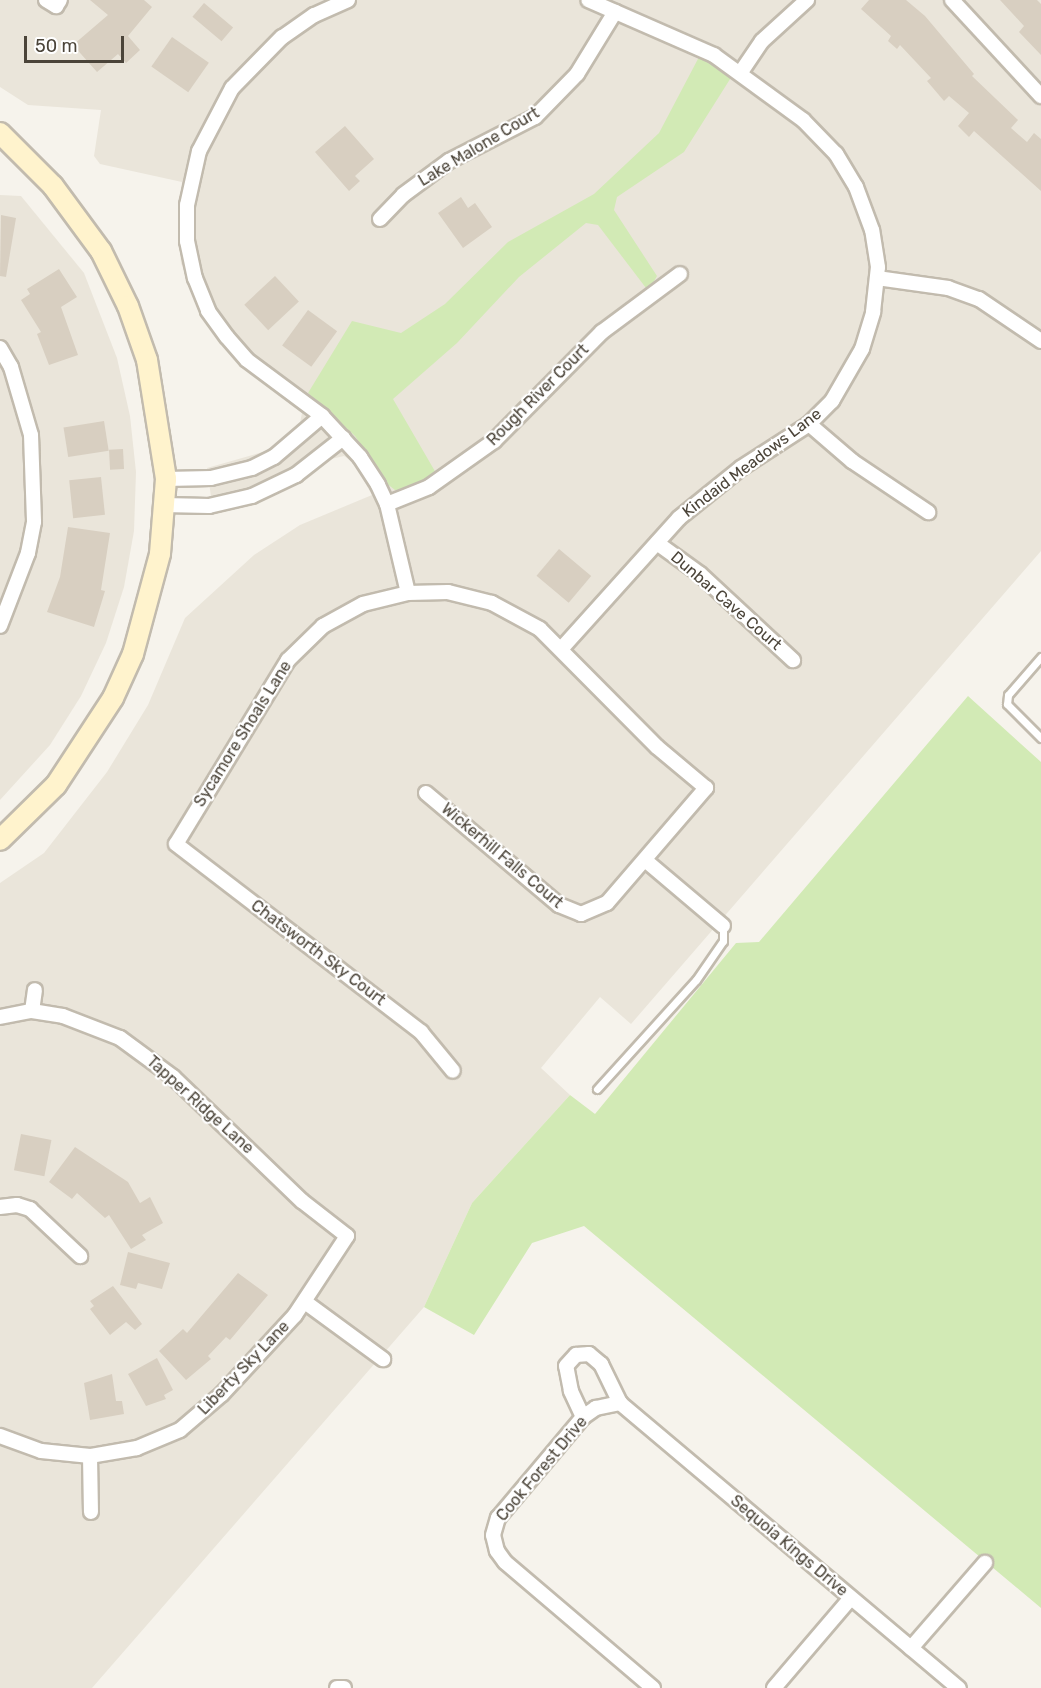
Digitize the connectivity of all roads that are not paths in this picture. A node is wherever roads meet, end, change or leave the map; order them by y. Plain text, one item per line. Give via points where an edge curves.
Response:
1 (348, 0) edge
2 (588, 0) edge
3 (807, 0) edge
4 (952, 0) edge
5 (615, 12) junction
6 (741, 72) junction
7 (1041, 96) edge
8 (0, 133) edge
9 (380, 219) dead end
10 (680, 274) dead end
11 (877, 278) junction
12 (1041, 341) edge
13 (0, 348) edge
14 (322, 416) junction
15 (809, 424) junction
16 (343, 438) junction
17 (166, 479) junction
18 (387, 504) junction
19 (164, 505) junction
20 (928, 512) dead end
21 (657, 543) junction
22 (408, 593) junction
23 (0, 626) edge
24 (562, 648) junction
25 (1041, 657) edge
26 (793, 660) dead end
27 (1041, 738) edge
28 (426, 793) dead end
29 (0, 840) edge
30 (176, 844) joint
31 (645, 860) junction
32 (723, 926) joint
33 (35, 990) dead end
34 (32, 1011) junction
35 (0, 1017) edge
36 (453, 1071) dead end
37 (597, 1089) dead end
38 (0, 1208) edge
39 (347, 1236) joint
40 (80, 1256) dead end
41 (305, 1302) junction
42 (383, 1359) dead end
43 (620, 1403) junction
44 (583, 1417) junction
45 (0, 1436) edge
46 (90, 1456) junction
47 (91, 1512) dead end
48 (985, 1563) dead end
49 (851, 1598) junction
50 (911, 1648) junction
51 (337, 1688) edge
52 (344, 1688) edge
53 (653, 1688) edge
54 (774, 1688) edge
55 (959, 1688) edge

1 - 14 street via 314,15 254,62 214,117 192,177 187,241 195,279 208,311 247,360
2 - 5 street, Kindaid Meadows Lane
3 - 6 street via 762,41
4 - 7 street
5 - 6 street, Kindaid Meadows Lane via 681,39
5 - 9 street, Lake Malone Court via 577,74 535,117 449,161 403,195
6 - 11 street, Kindaid Meadows Lane via 803,120 836,154 856,187 872,230
8 - 17 street via 53,186 101,251 128,306 147,360
10 - 18 street, Rough River Court via 602,332 494,441 429,487
11 - 12 street via 948,288 979,299
11 - 15 street, Kindaid Meadows Lane via 873,312 862,349 832,401
13 - 23 street via 11,368 31,435 34,522 28,553
14 - 16 street
14 - 17 street via 274,458 252,468 211,478
15 - 20 street via 852,461
15 - 21 street, Kindaid Meadows Lane via 704,496
16 - 18 street via 360,457
16 - 19 street via 296,475 252,496 209,506
17 - 19 street
18 - 22 street
19 - 29 street via 160,554 133,654 113,698 56,785
21 - 24 street, Kindaid Meadows Lane
21 - 26 street, Dunbar Cave Court via 700,574
22 - 24 street, Sycamore Shoals Lane via 448,592 492,603 540,629
22 - 30 street, Sycamore Shoals Lane via 363,604 304,642 265,693
24 - 31 street, Sycamore Shoals Lane via 628,719 706,788
25 - 27 lane via 1008,695 1007,704
28 - 31 street, Wickerhill Falls Court via 559,905 581,914 607,903
30 - 36 street, Chatsworth Sky Court via 421,1032
31 - 32 street
32 - 37 lane via 723,941 696,980
33 - 34 street
34 - 35 street, Tapper Ridge Lane
34 - 39 street, Tapper Ridge Lane via 95,1026 145,1055 193,1095 302,1201
38 - 40 street via 17,1205 30,1209
39 - 41 street, Liberty Sky Lane
41 - 42 street
41 - 46 street, Liberty Sky Lane via 222,1395 180,1430 137,1448
43 - 44 street, Cook Forest Drive via 597,1408
43 - 44 street, Sequoia Kings Drive via 601,1364 589,1354 576,1355 566,1366 571,1391
43 - 49 street, Sequoia Kings Drive
44 - 53 street, Cook Forest Drive via 498,1518 493,1535 505,1562
45 - 46 street, Liberty Sky Lane via 41,1451
46 - 47 street
48 - 50 street
49 - 50 street, Sequoia Kings Drive
49 - 54 street
50 - 55 street, Sequoia Kings Drive
51 - 52 street

